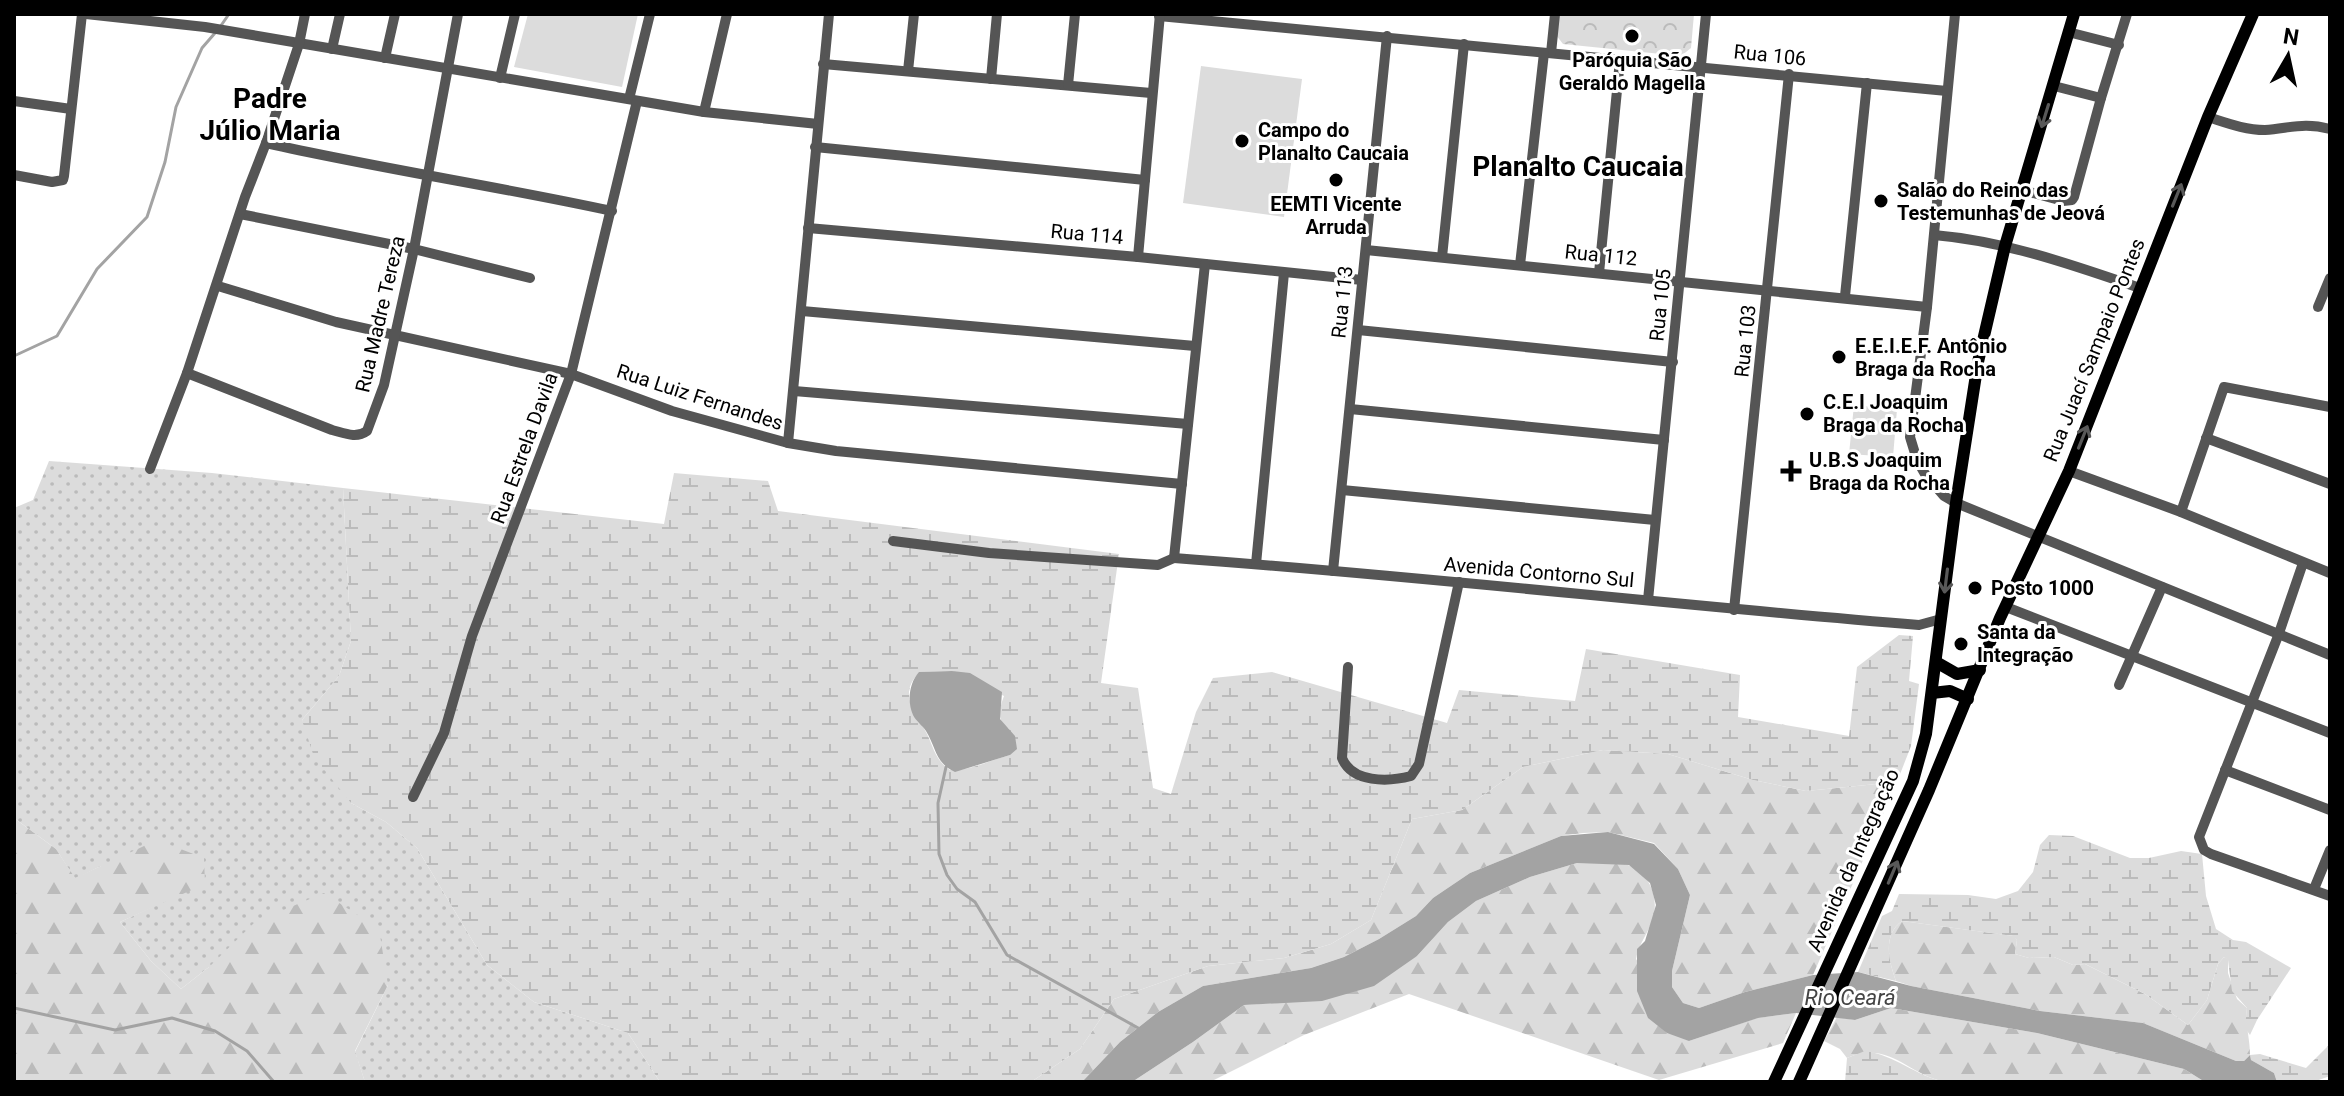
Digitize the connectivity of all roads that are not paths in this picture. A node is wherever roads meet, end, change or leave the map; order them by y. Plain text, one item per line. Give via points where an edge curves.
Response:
1 (84, 14) edge
2 (305, 14) edge
3 (340, 14) edge
4 (395, 14) edge
5 (458, 14) edge
6 (515, 14) edge
7 (650, 14) edge
8 (727, 14) edge
9 (914, 14) edge
10 (997, 14) edge
11 (1075, 14) edge
12 (1555, 14) edge
13 (1706, 14) edge
14 (1955, 14) edge
15 (2074, 14) edge
16 (2127, 14) edge
17 (2253, 14) edge
18 (826, 15) edge
19 (1160, 15) edge
20 (2068, 32) junction
21 (1387, 36) junction
22 (299, 44) junction
23 (1464, 44) junction
24 (2119, 45) junction
25 (332, 49) junction
26 (1548, 53) junction
27 (385, 58) junction
28 (1620, 60) junction
29 (823, 64) junction
30 (1702, 66) junction
31 (447, 69) junction
32 (908, 71) junction
33 (1789, 74) junction
34 (500, 78) junction
35 (991, 79) junction
36 (1867, 83) junction
37 (1068, 85) junction
38 (2054, 86) junction
39 (1947, 91) junction
40 (1151, 93) junction
41 (2101, 98) junction
42 (633, 100) junction
43 (14, 101) edge
44 (71, 109) junction
45 (704, 112) junction
46 (2208, 117) junction
47 (818, 124) junction
48 (2330, 129) edge
49 (266, 143) junction
50 (815, 147) junction
51 (14, 175) edge
52 (429, 175) junction
53 (1145, 180) junction
54 (2022, 190) junction
55 (612, 211) junction
56 (240, 214) junction
57 (808, 228) junction
58 (1934, 235) junction
59 (2005, 246) junction
60 (414, 249) junction
61 (1366, 250) junction
62 (1138, 257) junction
63 (1442, 257) junction
64 (1205, 264) junction
65 (1520, 265) junction
66 (1284, 273) junction
67 (1599, 273) junction
68 (530, 278) dead end
69 (2330, 278) edge
70 (1362, 280) junction
71 (1681, 282) junction
72 (218, 286) junction
73 (2140, 288) junction
74 (1768, 289) junction
75 (1845, 296) junction
76 (1927, 307) junction
77 (2318, 307) dead end
78 (802, 311) junction
79 (1358, 330) junction
80 (394, 335) junction
81 (1195, 346) junction
82 (1673, 362) junction
83 (187, 373) junction
84 (571, 374) junction
85 (794, 391) junction
86 (2330, 407) edge
87 (1350, 409) junction
88 (1188, 424) junction
89 (2206, 438) junction
90 (1664, 440) junction
91 (788, 443) junction
92 (150, 469) dead end
93 (2069, 471) junction
94 (1182, 484) junction
95 (2330, 484) edge
96 (1342, 490) junction
97 (1956, 503) junction
98 (2181, 512) junction
99 (1655, 520) junction
100 (2038, 536) junction
101 (893, 541) dead end
102 (1174, 558) junction
103 (2303, 563) junction
104 (1256, 564) junction
105 (1333, 571) junction
106 (2330, 573) edge
107 (1459, 582) junction
108 (2162, 587) junction
109 (1648, 600) junction
110 (2006, 607) junction
111 (1734, 610) junction
112 (1941, 619) junction
113 (2278, 636) junction
114 (2133, 655) junction
115 (2330, 655) edge
116 (1936, 662) junction
117 (1348, 667) dead end
118 (1980, 670) junction
119 (2119, 685) dead end
120 (1932, 693) junction
121 (1968, 699) junction
122 (2251, 702) junction
123 (2330, 733) edge
124 (2225, 770) junction
125 (413, 797) dead end
126 (2330, 810) edge
127 (2330, 850) edge
128 (2314, 889) junction
129 (2330, 896) edge
130 (1774, 1082) edge
131 (1799, 1082) edge

1 - 22 street
1 - 44 street
2 - 22 street
3 - 25 street
4 - 27 street
5 - 31 street, Rua Madre Tereza
6 - 34 street
7 - 42 street, Rua Estrela Davila
8 - 45 street
9 - 32 street
10 - 35 street
11 - 37 street
12 - 26 street
13 - 30 street, Rua 105
14 - 39 street
15 - 20 main road, Avenida da Integração
16 - 24 street
17 - 46 main road, Rua Juací Sampaio Pontes
18 - 29 street
19 - 21 street, Rua 106
19 - 40 street
20 - 24 street
20 - 38 main road, Avenida da Integração
21 - 23 street, Rua 106
21 - 61 street, Rua 113
22 - 25 street
22 - 49 street
23 - 26 street, Rua 106
23 - 63 street
24 - 41 street
25 - 27 street
26 - 28 street, Rua 106
26 - 65 street
27 - 31 street
28 - 30 street, Rua 106
28 - 67 street
29 - 32 street
29 - 47 street
30 - 33 street, Rua 106
30 - 71 street, Rua 105
31 - 34 street
31 - 52 street, Rua Madre Tereza
32 - 35 street
33 - 36 street, Rua 106
33 - 74 street, Rua 103
34 - 42 street
35 - 37 street
36 - 39 street, Rua 106
36 - 75 street
37 - 40 street
38 - 41 street
38 -> 54 main road, Avenida da Integração
39 - 58 street
40 - 53 street
41 - 54 street via 2072,200
42 - 45 street
42 - 55 street, Rua Estrela Davila
43 - 44 street
44 - 51 street via 63,180
45 - 47 street
46 - 48 street via 2249,129 2303,124
73 -> 46 main road, Rua Juací Sampaio Pontes
47 - 50 street
49 - 52 street
49 - 56 street
50 - 53 street
50 - 57 street
52 - 55 street
52 - 60 street, Rua Madre Tereza
53 - 62 street
54 - 59 main road, Avenida da Integração
55 - 84 street, Rua Estrela Davila
56 - 60 street
56 - 72 street
57 - 62 street, Rua 114
57 - 78 street
58 - 59 street
58 - 76 street
59 - 73 street
59 - 97 main road, Avenida da Integração via 1978,362
60 - 68 street
60 - 80 street, Rua Madre Tereza
61 - 63 street, Rua 112
61 - 70 street, Rua 113
62 - 64 street, Rua 114
63 - 65 street, Rua 112
64 - 66 street, Rua 114
64 - 81 street
65 - 67 street, Rua 112
66 - 70 street, Rua 114
66 - 104 street
67 - 71 street, Rua 112
69 - 77 street
70 - 79 street, Rua 113
71 - 74 street, Rua 112
71 - 82 street, Rua 105
72 - 80 street, Rua Luiz Fernandes
72 - 83 street
93 -> 73 main road, Rua Juací Sampaio Pontes
74 - 75 street, Rua 112
74 - 111 street, Rua 103
75 - 76 street, Rua 112
76 - 97 street via 1910,437 1925,474
78 - 81 street
78 - 85 street
79 - 82 street
79 - 87 street, Rua 113
80 - 83 street, Rua Madre Tereza via 376,411 361,435 332,430
80 - 84 street, Rua Luiz Fernandes
81 - 88 street
82 - 90 street, Rua 105
83 - 92 street
84 - 91 street, Rua Luiz Fernandes via 672,411
84 - 125 street, Rua Estrela Davila via 472,636 444,733
85 - 88 street
85 - 91 street
86 - 89 street via 2224,387
87 - 90 street
87 - 96 street, Rua 113
88 - 94 street
89 - 95 street
89 - 98 street
90 - 99 street, Rua 105
91 - 94 street, Rua Luiz Fernandes
93 - 98 street
93 - 100 main road, Rua Juací Sampaio Pontes
94 - 102 street
96 - 99 street
96 - 105 street, Rua 113
97 - 100 street
97 -> 112 main road, Avenida da Integração
98 - 103 street
99 - 109 street, Rua 105
100 - 108 street
100 - 110 main road, Rua Juací Sampaio Pontes
101 - 102 street, Avenida Contorno Sul via 1158,565
102 - 104 street, Avenida Contorno Sul
103 - 106 street
103 - 113 street
104 - 105 street, Avenida Contorno Sul
105 - 107 street, Avenida Contorno Sul
107 - 109 street, Avenida Contorno Sul
107 - 117 street via 1419,764 1411,776 1359,776 1344,765
108 - 113 street
108 - 114 street
109 - 111 street, Avenida Contorno Sul
110 - 114 street
110 - 118 main road, Rua Juací Sampaio Pontes
111 - 112 street, Avenida Contorno Sul via 1919,625
112 - 116 main road, Avenida da Integração
113 - 115 street
113 - 122 street
114 - 119 street
114 - 122 street
116 - 118 main road via 1957,674
116 - 120 main road, Avenida da Integração
118 - 121 main road, Rua Juací Sampaio Pontes
120 - 121 main road via 1950,691
120 - 130 main road, Avenida da Integração via 1913,781
131 -> 121 main road, Avenida da Integração
122 - 123 street
122 - 124 street
124 - 126 street
124 - 128 street via 2199,844 2211,854
127 - 128 street
128 - 129 street

